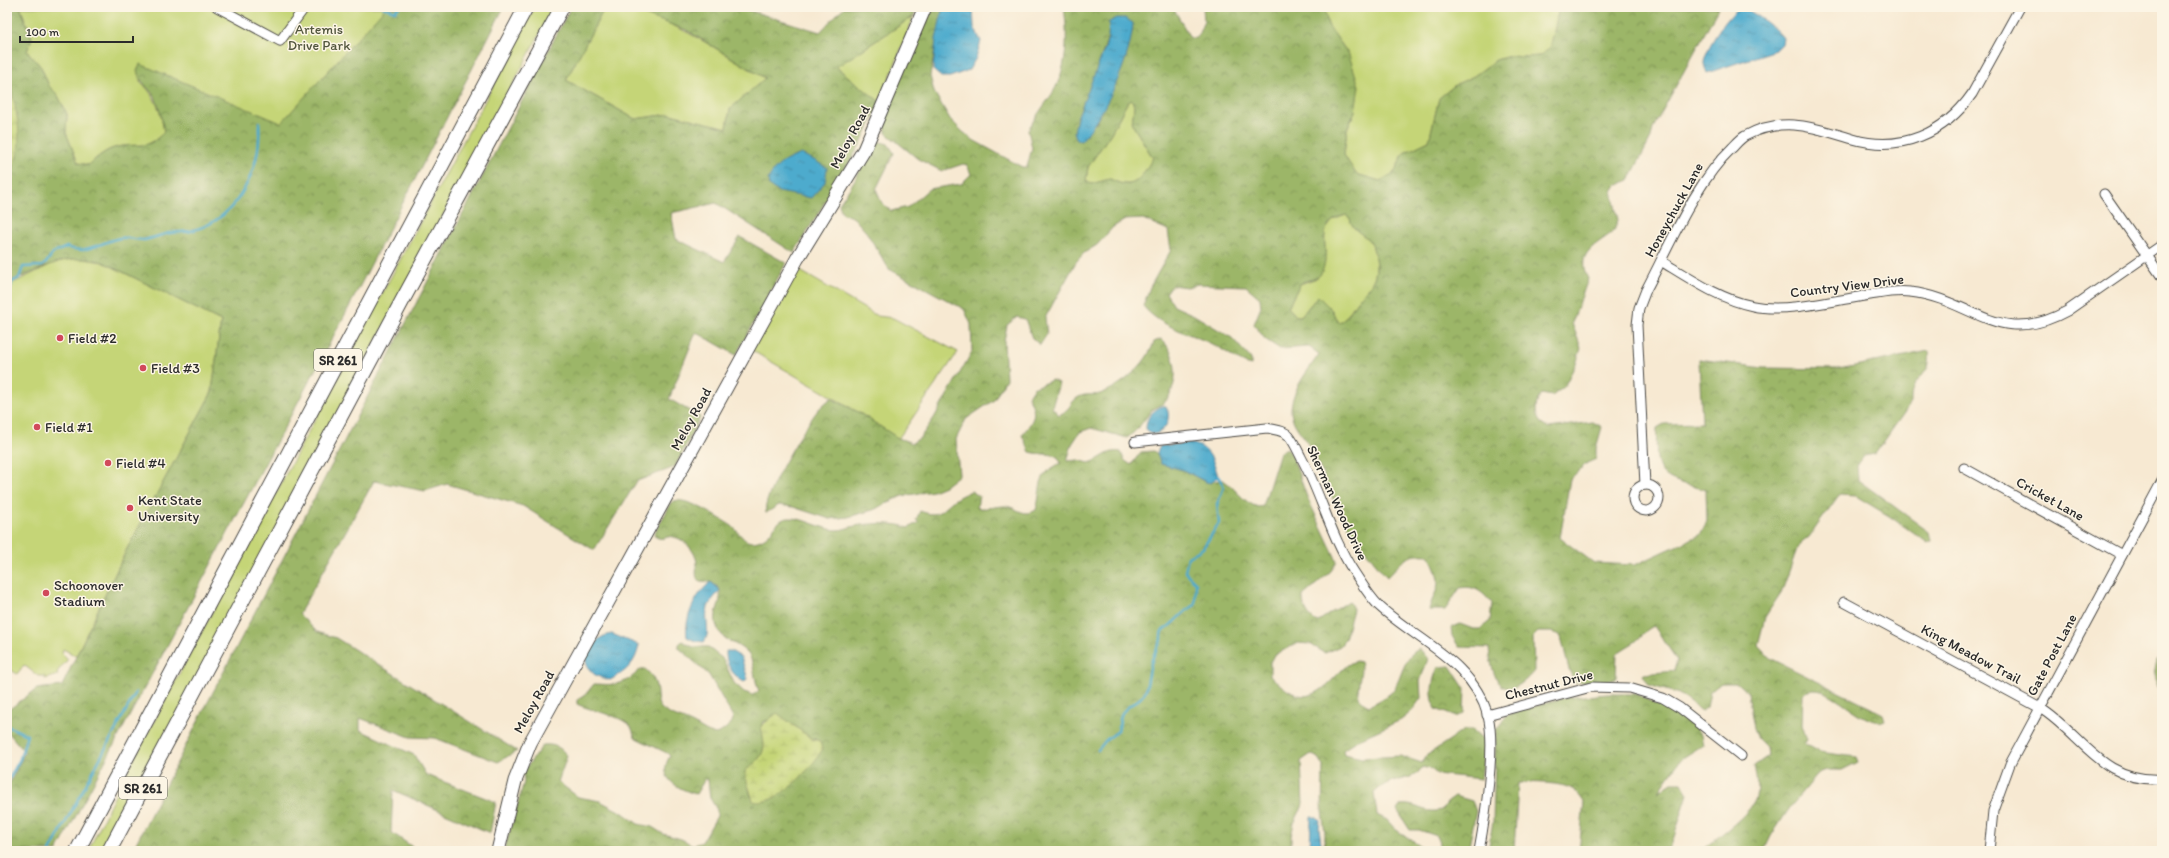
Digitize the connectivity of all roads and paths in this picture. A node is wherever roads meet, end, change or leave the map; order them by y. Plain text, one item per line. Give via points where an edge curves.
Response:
1 (218, 7) edge
2 (305, 7) edge
3 (526, 7) edge
4 (562, 7) edge
5 (925, 7) edge
6 (2020, 7) edge
7 (2104, 194) dead end
8 (2162, 245) edge
9 (2147, 255) junction
10 (1661, 261) junction
11 (2162, 277) edge
12 (1135, 442) dead end
13 (1964, 468) dead end
14 (2162, 481) edge
15 (1645, 485) dead end
16 (2122, 555) junction
17 (1844, 602) dead end
18 (2040, 708) junction
19 (1487, 715) junction
20 (1741, 756) dead end
21 (2162, 779) edge
22 (77, 851) edge
23 (109, 851) edge
24 (498, 851) edge
25 (1479, 851) edge
26 (1989, 851) edge

1 - 2 street via 280,41
3 - 22 main road, SR 261
4 - 23 main road, SR 261
5 - 24 street, Meloy Road via 864,150 797,259 530,743 515,781
6 - 10 street, Honeychuck Lane via 1963,106 1935,130 1923,136 1900,143 1866,142 1799,124 1781,125 1744,136 1708,175
7 - 9 street
8 - 9 street, Country View Drive
9 - 10 street, Country View Drive via 2056,318 2014,326 1994,322 1934,297 1902,291 1781,308 1754,306 1721,295
9 - 11 street
10 - 15 street, Honeychuck Lane via 1646,290 1636,325
12 - 19 street, Sherman Wood Drive via 1267,428 1283,431 1290,436 1345,558 1368,594 1394,618 1462,671 1479,696
13 - 16 street, Cricket Lane
14 - 16 street, Gate Post Lane
16 - 18 street, Gate Post Lane
17 - 18 street, King Meadow Trail
18 - 21 street, King Meadow Trail via 2063,725 2099,760 2137,776
18 - 26 street, Gate Post Lane via 2000,788 1993,811
19 - 20 street, Chestnut Drive via 1582,689 1603,686 1629,688 1663,698 1680,708
19 - 25 street, Sherman Wood Drive via 1490,733 1488,778

